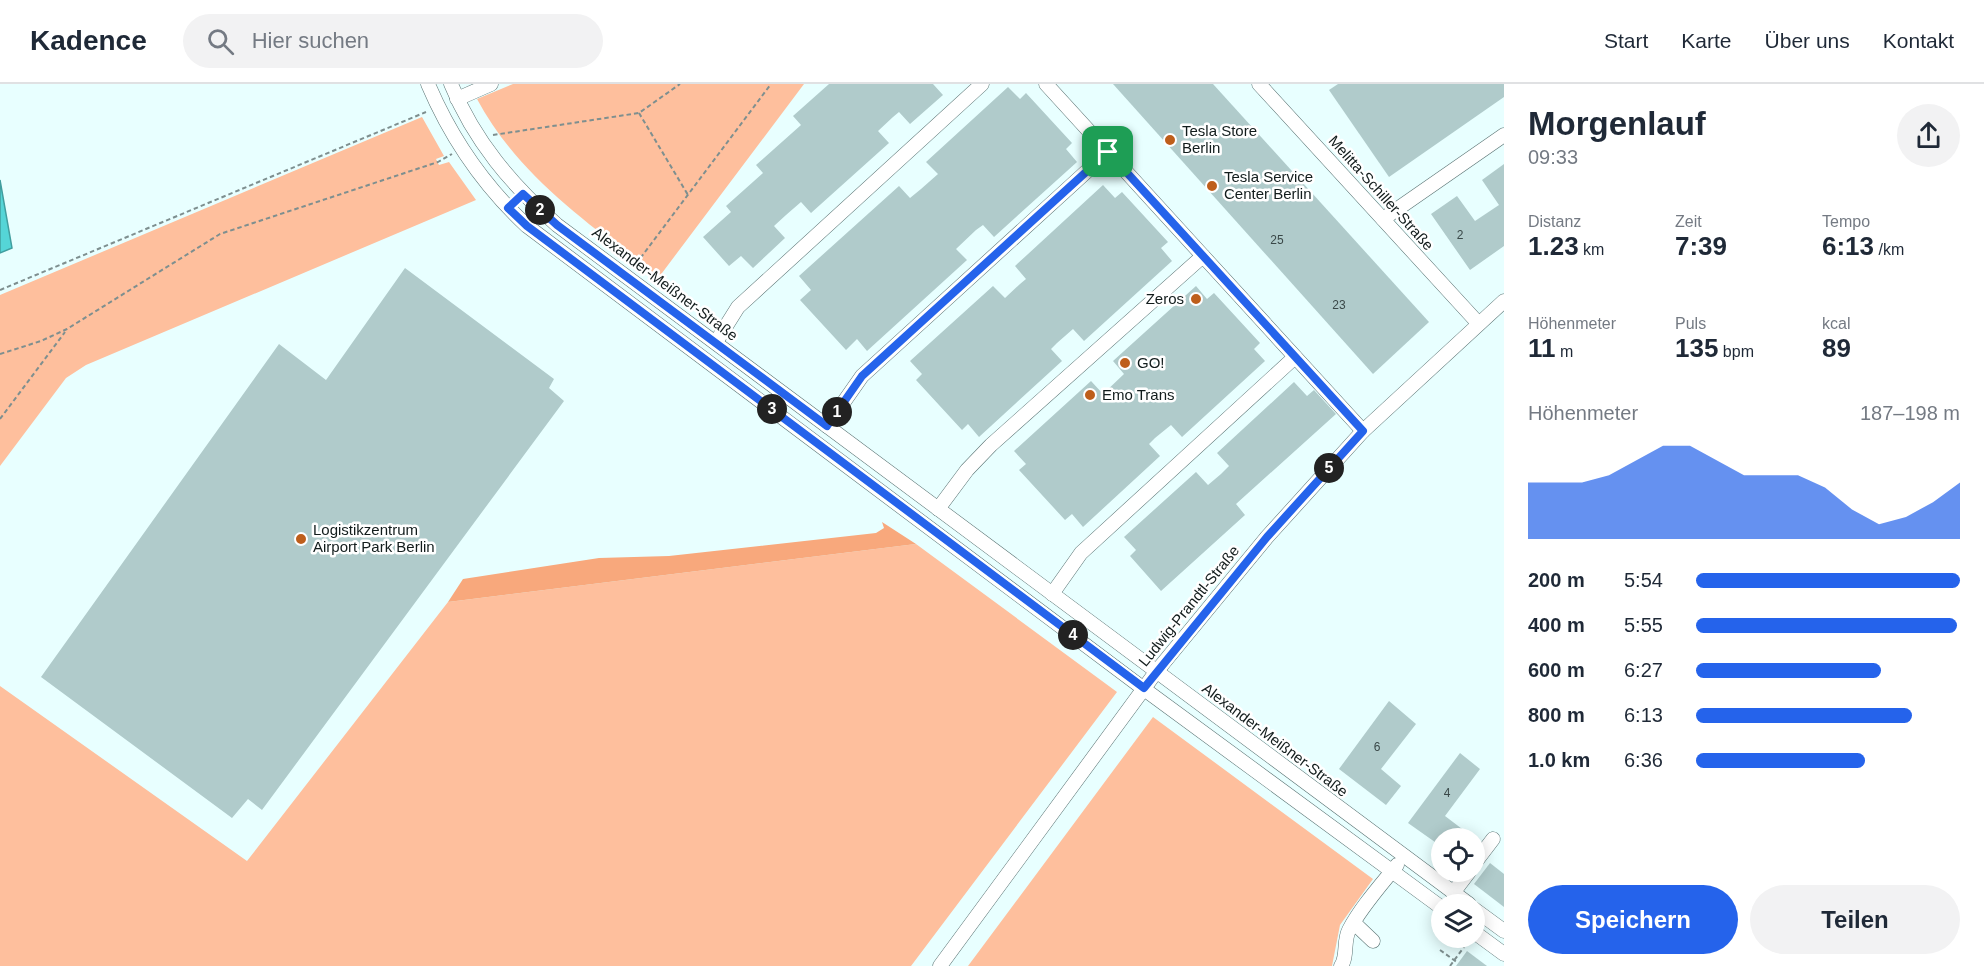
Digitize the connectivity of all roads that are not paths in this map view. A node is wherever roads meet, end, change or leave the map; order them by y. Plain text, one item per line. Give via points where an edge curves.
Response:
1 (428, 84) edge
2 (451, 84) edge
3 (491, 84) edge
4 (982, 84) edge
5 (1046, 84) edge
6 (1265, 86) edge
7 (457, 99) junction
8 (1504, 135) edge
9 (1108, 152) junction
10 (523, 194) junction
11 (508, 208) junction
12 (1383, 219) junction
13 (1203, 256) junction
14 (1504, 301) edge
15 (1478, 324) junction
16 (716, 342) junction
17 (1295, 357) junction
18 (790, 399) junction
19 (778, 414) junction
20 (827, 426) junction
21 (1363, 431) junction
22 (938, 509) junction
23 (1057, 598) junction
24 (1049, 618) junction
25 (1156, 672) junction
26 (1144, 688) junction
27 (1493, 839) dead end
28 (1485, 850) edge
29 (1404, 856) junction
30 (1392, 871) junction
31 (1461, 882) edge
32 (1453, 893) joint
33 (1431, 900) edge
34 (1485, 917) edge
35 (1354, 923) junction
36 (1504, 931) edge
37 (1373, 940) dead end
38 (1485, 940) edge
39 (1504, 954) edge
40 (940, 966) edge
41 (1341, 966) edge

1 - 11 street via 467,156
2 - 7 street, Alexander-Meißner-Straße
3 - 7 street
4 - 16 street via 738,307
5 - 9 street
6 - 12 street, Melitta-Schiller-Straße
7 - 10 street, Alexander-Meißner-Straße via 499,168
8 - 12 street
9 - 13 street
9 - 20 street via 862,376
10 - 11 street
10 - 16 street, Alexander-Meißner-Straße via 557,225
11 - 19 street
12 - 15 street, Melitta-Schiller-Straße
13 - 17 street
13 - 22 street via 992,445
14 - 15 street, Ludwig-Prandtl-Straße
15 - 21 street, Ludwig-Prandtl-Straße
16 - 18 street, Alexander-Meißner-Straße
17 - 21 street
17 - 23 street via 1088,546
18 - 19 street
18 - 20 street, Alexander-Meißner-Straße
19 - 24 street
20 - 22 street, Alexander-Meißner-Straße
21 - 25 street, Ludwig-Prandtl-Straße via 1267,537
22 - 23 street, Alexander-Meißner-Straße
23 - 24 street
23 - 25 street, Alexander-Meißner-Straße
24 - 26 street
25 - 26 street, Ludwig-Prandtl-Straße
25 - 29 street, Alexander-Meißner-Straße
26 - 30 street
26 - 40 street, Ludwig-Prandtl-Straße
27 - 28 street
29 - 30 street
29 - 32 street, Alexander-Meißner-Straße
30 - 33 street
30 - 35 street
31 - 32 street
34 - 36 street
35 - 37 street
35 - 41 street via 1345,940 1345,960
38 - 39 street

